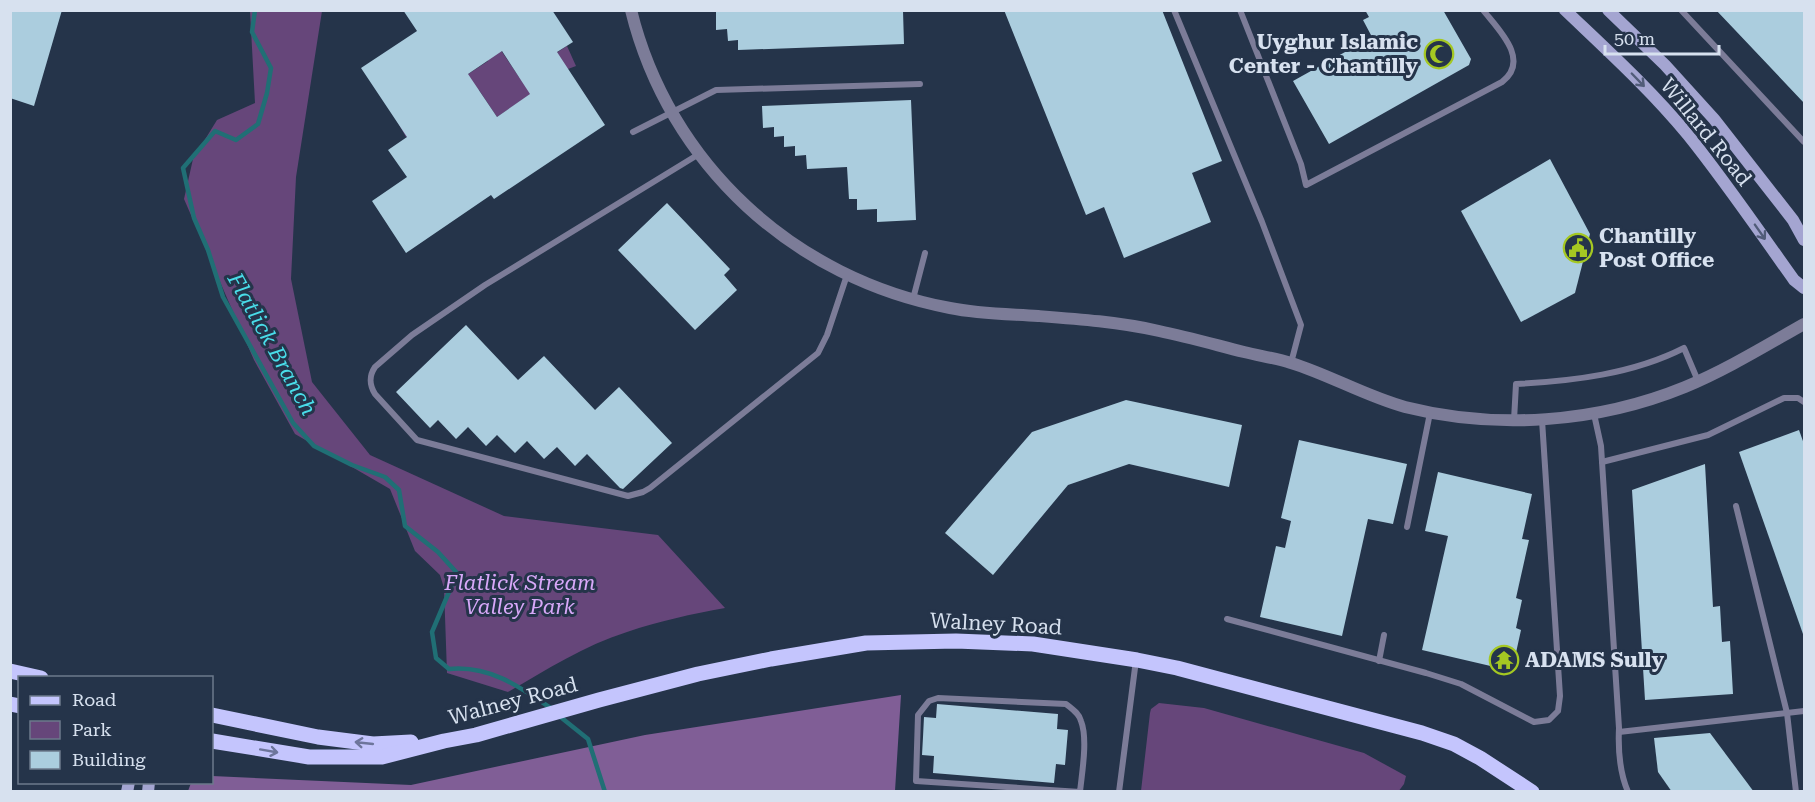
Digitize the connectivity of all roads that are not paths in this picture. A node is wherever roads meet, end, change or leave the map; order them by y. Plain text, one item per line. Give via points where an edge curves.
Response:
1 (631, 10) edge
2 (1174, 10) edge
3 (1240, 10) edge
4 (1483, 10) edge
5 (1565, 10) edge
6 (1608, 10) edge
7 (1681, 10) edge
8 (920, 84) dead end
9 (671, 111) junction
10 (633, 132) dead end
11 (1804, 142) edge
12 (699, 154) junction
13 (1804, 240) edge
14 (925, 253) dead end
15 (847, 275) junction
16 (1804, 288) edge
17 (913, 300) junction
18 (1804, 324) edge
19 (1291, 363) junction
20 (1698, 381) junction
21 (1804, 402) edge
22 (1431, 412) junction
23 (1594, 414) junction
24 (1514, 420) junction
25 (1542, 420) junction
26 (1602, 462) junction
27 (1736, 506) dead end
28 (1407, 527) dead end
29 (1227, 619) dead end
30 (1384, 635) dead end
31 (1137, 660) junction
32 (1379, 661) junction
33 (10, 671) edge
34 (32, 676) edge
35 (1804, 711) edge
36 (1787, 713) junction
37 (213, 714) edge
38 (1619, 732) junction
39 (213, 741) edge
40 (444, 741) junction
41 (1080, 791) edge
42 (1119, 792) edge
43 (1532, 792) edge
44 (1628, 792) edge
45 (1796, 792) edge

1 - 9 street via 650,69
2 - 19 lane via 1301,325
3 - 4 lane via 1302,164 1306,185 1509,77 1514,60 1508,41
5 -> 16 main road, Willard Road via 1638,80 1686,134
6 - 13 main road, Willard Road via 1714,119
7 - 11 lane
8 - 9 lane via 716,90
9 - 10 lane
9 - 12 street
12 - 15 street via 762,221 805,252
12 - 15 lane via 485,285 412,335 371,373 375,394 417,440 635,495 650,488 818,353 828,335
14 - 17 lane
15 - 17 street
17 - 19 street via 976,312 1097,321 1158,331
18 - 20 street
19 - 22 street via 1385,401
20 - 23 street via 1641,403
20 - 24 lane via 1684,348 1602,375 1516,384
21 - 26 lane via 1784,398 1708,435
22 - 24 street
22 - 28 lane
23 - 25 street
23 - 26 lane
24 - 25 street
25 - 32 lane via 1558,711 1549,720 1534,722 1461,684
26 - 38 lane
27 - 36 lane
29 - 32 lane
30 - 32 lane
31 - 40 main road, Walney Road via 1022,644 866,643 698,674
31 - 42 lane
31 - 43 main road, Walney Road via 1422,733 1454,744
33 - 34 main road
35 - 36 lane
36 - 38 lane
36 - 45 lane
40 -> 37 main road, Walney Road via 373,744 318,737
38 - 44 lane via 1620,764
39 -> 40 main road, Walney Road via 309,758 382,756
41 - 41 lane via 1084,732 1081,719 1065,704 938,698 929,701 918,715 916,782

